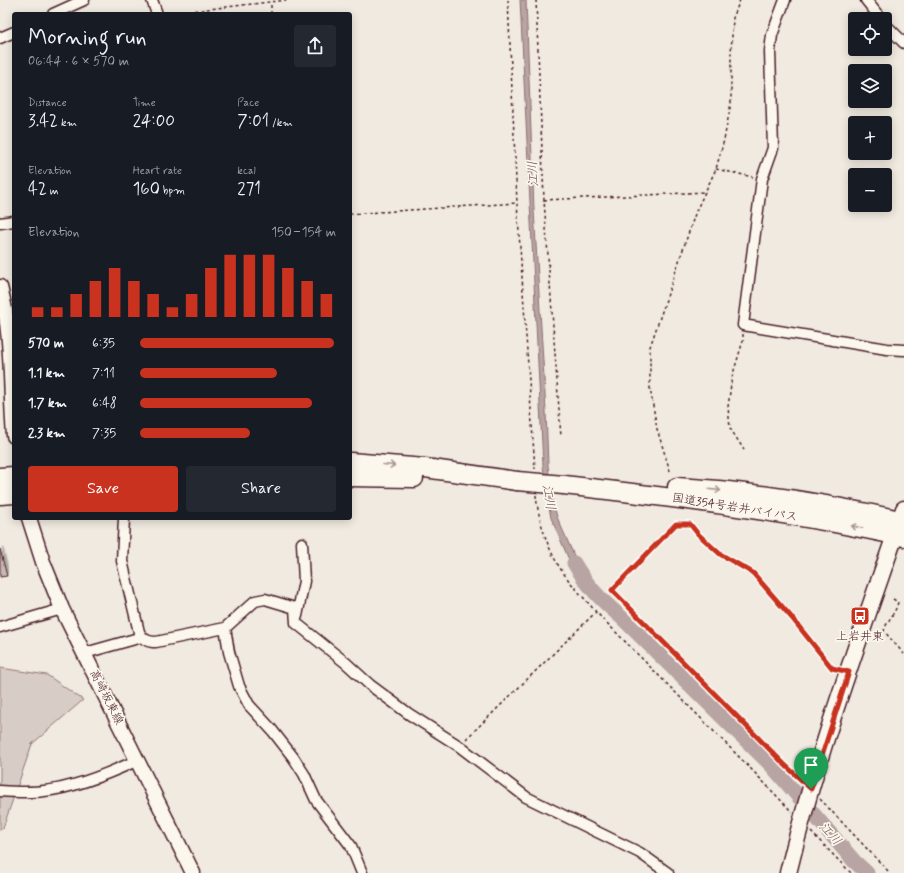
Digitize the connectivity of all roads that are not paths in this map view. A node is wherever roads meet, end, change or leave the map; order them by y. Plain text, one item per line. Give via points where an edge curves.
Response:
1 (84, 0) edge
2 (152, 0) edge
3 (785, 0) edge
4 (866, 0) edge
5 (57, 12) edge
6 (156, 12) edge
7 (875, 12) edge
8 (892, 31) edge
9 (12, 33) edge
10 (0, 38) edge
11 (904, 43) edge
12 (12, 221) edge
13 (0, 223) edge
14 (0, 287) edge
15 (904, 350) edge
16 (12, 399) edge
17 (352, 462) edge
18 (12, 476) edge
19 (0, 477) edge
20 (352, 477) edge
21 (517, 481) junction
22 (12, 494) edge
23 (0, 495) edge
24 (30, 520) edge
25 (124, 520) edge
26 (901, 524) edge
27 (302, 543) dead end
28 (62, 609) junction
29 (296, 623) junction
30 (0, 627) edge
31 (225, 628) junction
32 (142, 637) junction
33 (85, 653) junction
34 (138, 760) junction
35 (0, 791) edge
36 (193, 873) edge
37 (362, 873) edge
38 (668, 873) edge
39 (788, 873) edge

1 - 5 street
2 - 6 street
3 - 15 street via 772,35 770,51 773,148 762,179 743,325
4 - 7 street
8 - 11 street
9 - 10 street
12 - 13 street
14 - 16 main road via 9,344
17 -> 21 highway, 国道354号岩井バイパス via 425,468
18 - 19 highway
20 - 21 highway, 国道354号岩井バイパス
21 - 26 highway, 国道354号岩井バイパス, bridge via 707,489 791,498
22 - 23 highway
24 - 28 main road, 高崎坂東線
25 - 32 street via 122,561
26 - 39 main road via 810,791
27 - 29 street via 304,581
28 - 30 street
28 - 33 main road, 高崎坂東線
29 - 31 street via 294,608 265,599 255,601
29 - 38 street via 346,662 370,685 459,746 526,797 640,852
31 - 32 street via 156,642 148,642
31 - 37 street via 239,686 249,705 293,757 316,800 351,846
32 - 33 street
33 - 34 main road, 高崎坂東線
34 - 35 street via 68,787 44,791
34 - 36 main road, 高崎坂東線

